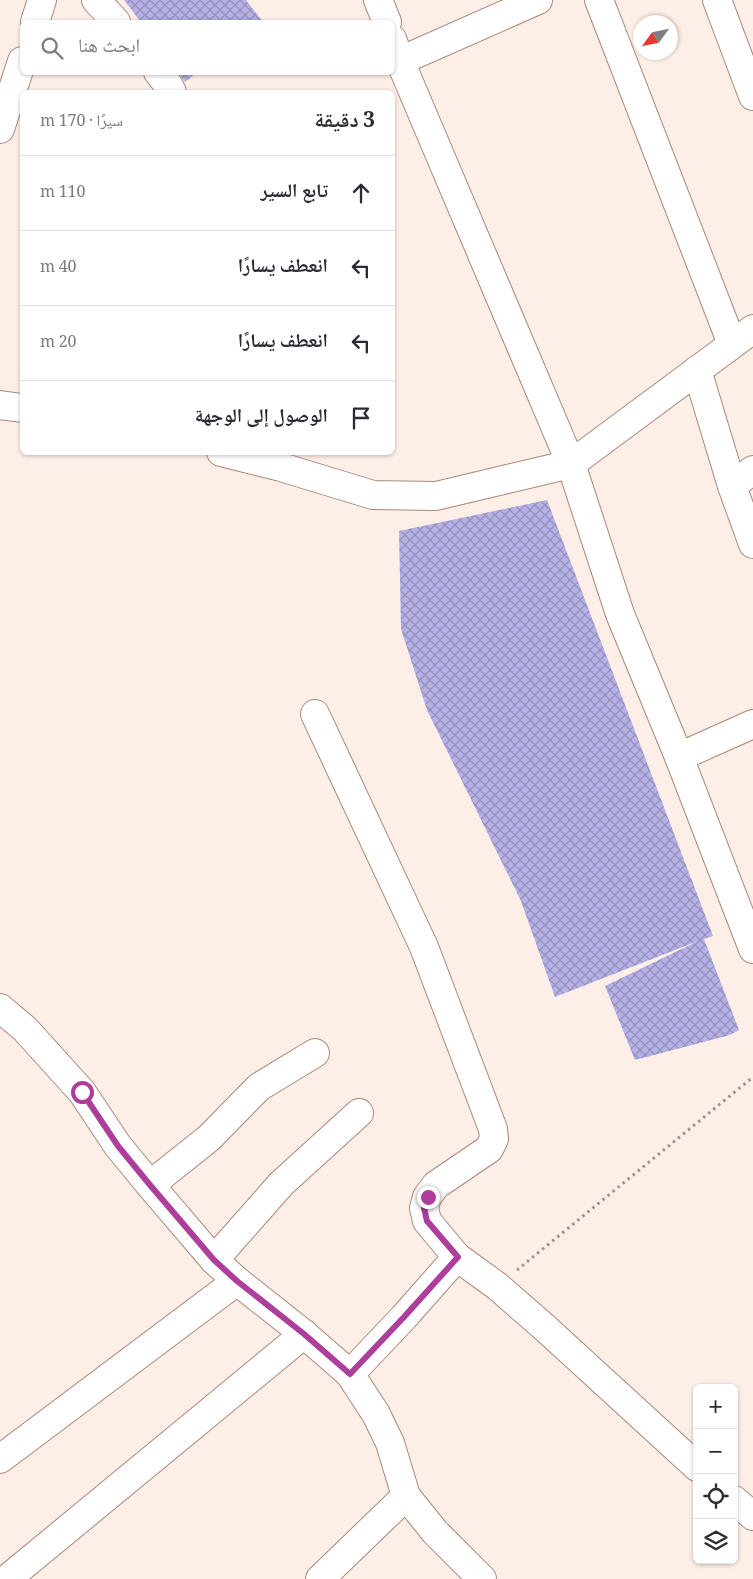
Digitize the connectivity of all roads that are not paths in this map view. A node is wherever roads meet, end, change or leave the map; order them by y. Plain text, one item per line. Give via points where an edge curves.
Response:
1 (42, 0) edge
2 (96, 0) edge
3 (378, 0) edge
4 (538, 0) edge
5 (599, 0) edge
6 (716, 0) edge
7 (36, 20) edge
8 (114, 20) edge
9 (386, 20) edge
10 (396, 50) edge
11 (20, 64) edge
12 (160, 75) edge
13 (7, 84) edge
14 (171, 90) edge
15 (753, 96) edge
16 (0, 129) edge
17 (743, 337) edge
18 (698, 370) junction
19 (0, 405) edge
20 (20, 408) edge
21 (233, 455) edge
22 (571, 464) junction
23 (743, 478) edge
24 (753, 544) edge
25 (315, 714) dead end
26 (753, 724) edge
27 (679, 757) junction
28 (753, 949) edge
29 (0, 1008) edge
30 (315, 1053) dead end
31 (359, 1112) dead end
32 (150, 1185) junction
33 (458, 1257) junction
34 (214, 1260) junction
35 (237, 1281) junction
36 (304, 1334) junction
37 (350, 1374) junction
38 (0, 1459) edge
39 (693, 1463) edge
40 (406, 1496) junction
41 (738, 1503) edge
42 (753, 1516) edge
43 (466, 1574) edge
44 (7, 1579) edge
45 (320, 1579) edge

1 - 7 street
2 - 8 street
3 - 9 street
4 - 10 street
5 - 17 street
6 - 15 street
10 - 22 street
11 - 13 street
12 - 14 street
13 - 16 street
17 - 18 street
18 - 22 street
18 - 23 street
19 - 20 street
21 - 22 street via 373,495 436,496
22 - 27 street via 620,614
23 - 24 street
25 - 33 street via 424,947 493,1129 494,1139 489,1149 436,1185 424,1208 427,1221
26 - 27 street
27 - 28 street
29 - 32 street via 25,1029 82,1092 118,1146
30 - 32 street via 259,1087 209,1138
31 - 34 street via 280,1184
32 - 34 street
33 - 37 street
33 - 39 street via 544,1327
34 - 35 street
35 - 36 street
35 - 38 street
36 - 37 street
36 - 44 street
37 - 40 street via 390,1443
40 - 43 street
40 - 45 street
41 - 42 street

